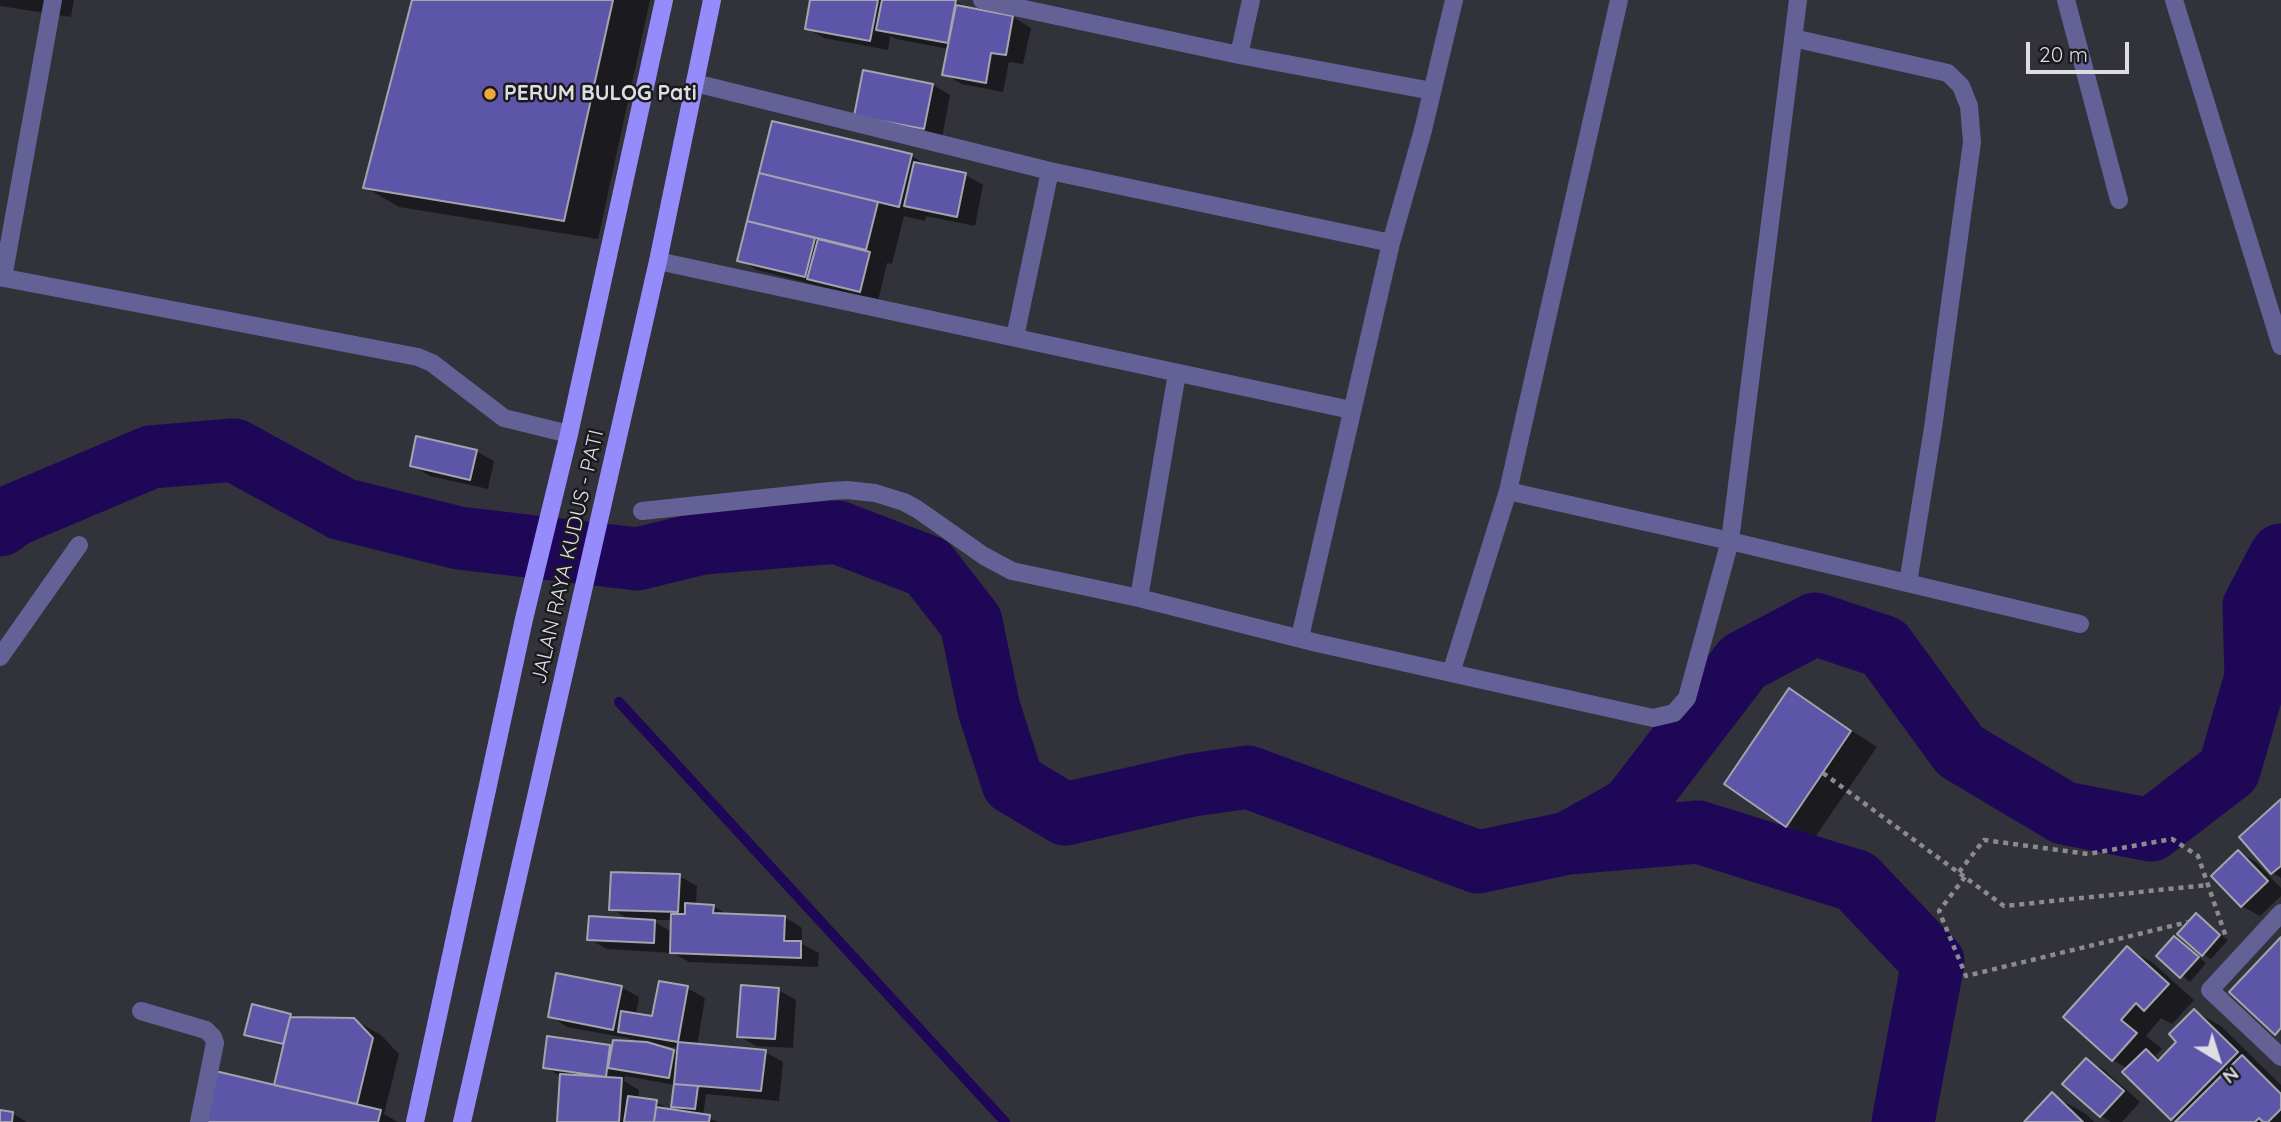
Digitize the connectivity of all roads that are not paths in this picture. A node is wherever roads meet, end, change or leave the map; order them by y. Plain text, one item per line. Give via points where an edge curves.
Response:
1 (53, 0) edge
2 (664, 0) edge
3 (712, 0) edge
4 (982, 0) edge
5 (1251, 0) edge
6 (1454, 0) edge
7 (1619, 0) edge
8 (1798, 0) edge
9 (2066, 0) edge
10 (2174, 0) edge
11 (1033, 5) edge
12 (1793, 38) junction
13 (1239, 55) junction
14 (695, 83) junction
15 (1432, 91) junction
16 (1050, 171) junction
17 (2119, 200) dead end
18 (1391, 243) junction
19 (658, 261) junction
20 (2, 277) edge
21 (1015, 337) junction
22 (2281, 346) edge
23 (1177, 373) junction
24 (1351, 410) junction
25 (569, 433) junction
26 (1508, 491) junction
27 (642, 511) dead end
28 (1730, 541) junction
29 (79, 545) dead end
30 (1908, 583) junction
31 (1139, 598) junction
32 (2080, 624) dead end
33 (1300, 637) junction
34 (0, 657) edge
35 (1451, 673) junction
36 (2281, 913) edge
37 (141, 1011) dead end
38 (2281, 1057) edge
39 (199, 1122) edge
40 (415, 1122) edge
41 (462, 1122) edge

1 - 20 street
2 - 25 main road, JALAN RAYA KUDUS - PATI
3 - 14 main road, JALAN RAYA KUDUS - PATI
4 - 11 street
5 - 13 street
6 - 15 street
7 - 26 street
8 - 12 street
9 - 17 street
10 - 22 street
11 - 13 street
12 - 28 street
12 - 30 street via 1948,74 1961,86 1969,106 1972,142
13 - 15 street
14 - 16 street
14 - 19 main road, JALAN RAYA KUDUS - PATI
15 - 18 street
16 - 18 street
16 - 21 street
18 - 24 street
19 - 21 street
19 - 41 main road, JALAN RAYA KUDUS - PATI
20 - 25 street via 418,356 505,418
21 - 23 street
23 - 24 street
23 - 31 street
24 - 33 street
25 - 40 main road, JALAN RAYA KUDUS - PATI
26 - 28 street
26 - 35 street
27 - 31 street via 838,490 875,493 917,509 1012,570
28 - 30 street
28 - 35 street via 1687,698 1674,713 1653,718
29 - 34 street
30 - 32 street
31 - 33 street
33 - 35 street
36 - 38 street via 2210,990
37 - 39 street via 206,1030 213,1037

